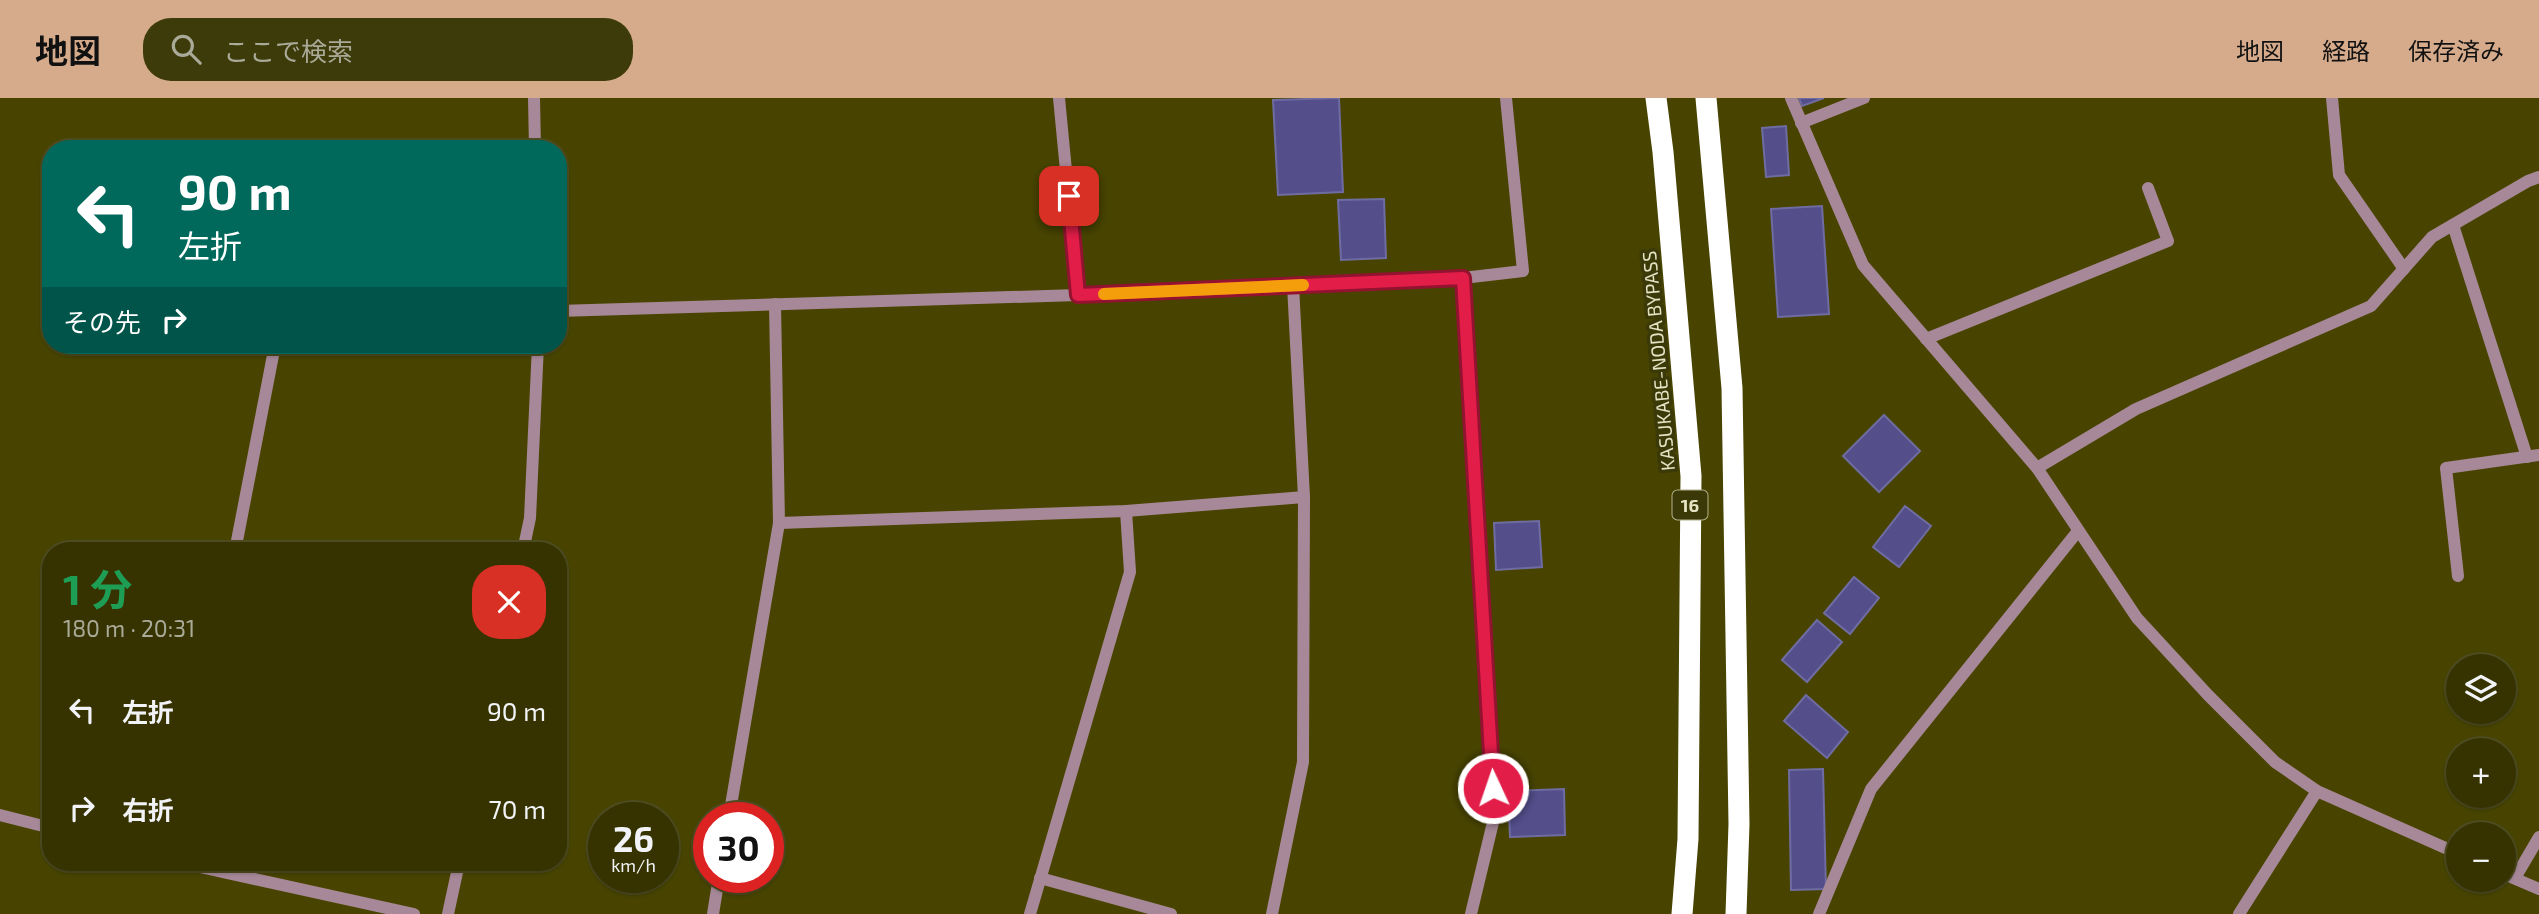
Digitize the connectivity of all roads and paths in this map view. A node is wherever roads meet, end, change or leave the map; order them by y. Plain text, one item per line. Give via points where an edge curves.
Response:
1 (534, 98) edge
2 (1059, 98) edge
3 (1506, 98) edge
4 (1656, 98) edge
5 (1706, 98) edge
6 (1791, 98) edge
7 (1864, 98) edge
8 (2332, 98) edge
9 (1801, 122) junction
10 (535, 140) edge
11 (2539, 177) edge
12 (2148, 188) dead end
13 (2453, 225) junction
14 (2404, 269) junction
15 (1463, 278) junction
16 (1293, 285) junction
17 (1078, 295) junction
18 (775, 304) junction
19 (567, 311) edge
20 (1926, 339) junction
21 (273, 354) edge
22 (538, 354) edge
23 (2533, 456) edge
24 (2037, 468) junction
25 (1304, 497) junction
26 (1126, 511) junction
27 (779, 523) junction
28 (2078, 531) junction
29 (236, 542) edge
30 (525, 542) edge
31 (2458, 576) dead end
32 (2317, 791) junction
33 (732, 802) edge
34 (0, 815) edge
35 (42, 826) edge
36 (2539, 837) edge
37 (2446, 848) edge
38 (2516, 867) edge
39 (218, 871) edge
40 (458, 871) edge
41 (1040, 878) junction
42 (2516, 879) edge
43 (2539, 889) edge
44 (716, 893) edge
45 (414, 914) edge
46 (448, 914) edge
47 (713, 914) edge
48 (1030, 914) edge
49 (1171, 914) edge
50 (1272, 914) edge
51 (1471, 914) edge
52 (1682, 914) edge
53 (1736, 914) edge
54 (1819, 914) edge
55 (2239, 914) edge

1 - 10 street
2 - 17 street
3 - 15 street via 1523,271
4 - 52 highway, KASUKABE-NODA BYPASS / 16 via 1691,476 1688,839
5 - 53 highway, 16 via 1732,388 1739,824
6 - 9 street
7 - 9 street
8 - 14 street via 2339,175
9 - 20 street via 1863,265
11 - 13 street
12 - 20 street via 2168,241
13 - 14 street via 2432,237
13 - 23 street
14 - 24 street via 2371,306 2136,409
15 - 16 street
15 - 51 street via 1495,814
16 - 17 street
16 - 25 street
17 - 18 street
18 - 19 street
18 - 27 street
20 - 24 street
21 - 29 street
22 - 30 street
23 - 31 street via 2446,468
24 - 28 street
25 - 26 street
25 - 50 street via 1303,762
26 - 27 street
26 - 41 street via 1130,572
27 - 33 street
28 - 32 street via 2137,618 2275,762
28 - 54 street via 1871,789
32 - 37 street
32 - 55 street
34 - 35 street
36 - 38 street
39 - 45 street
40 - 46 street
41 - 48 street
41 - 49 street
42 - 43 street
44 - 47 street

